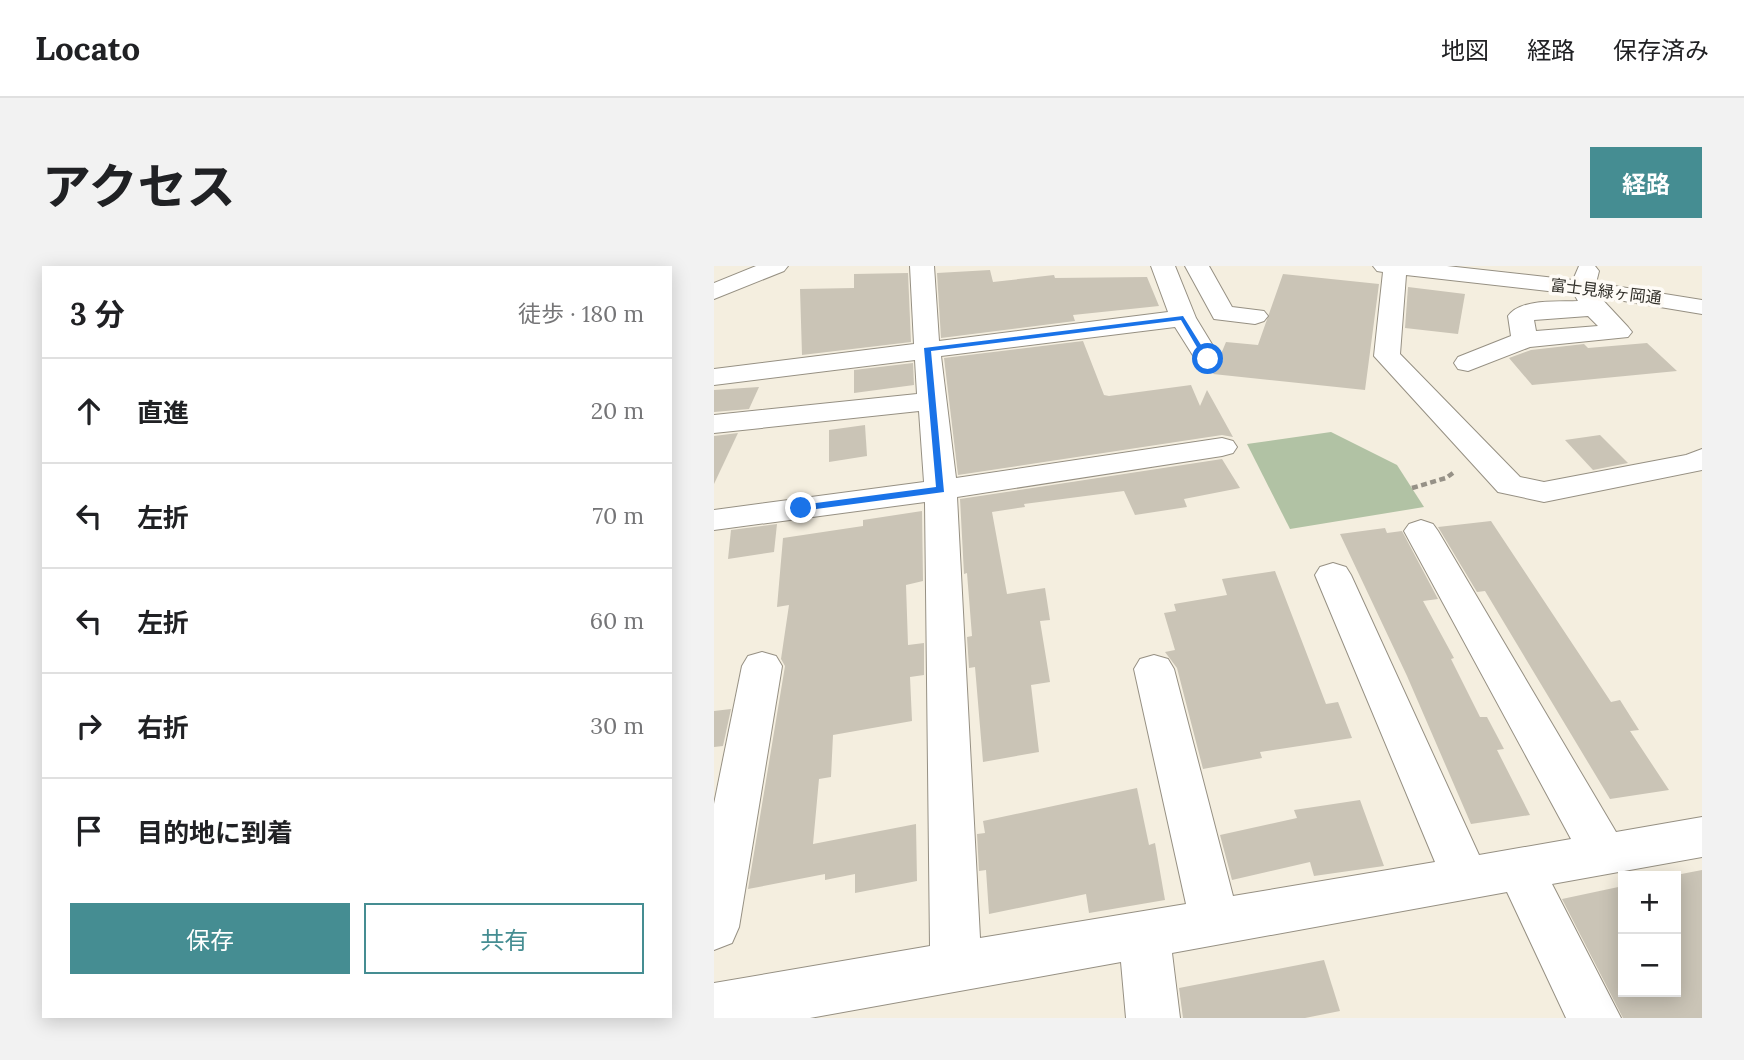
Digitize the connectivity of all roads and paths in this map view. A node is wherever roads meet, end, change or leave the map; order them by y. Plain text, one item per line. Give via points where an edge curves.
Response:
1 (776, 266) edge
2 (922, 266) edge
3 (1163, 266) edge
4 (1197, 266) edge
5 (1385, 266) edge
6 (1395, 267) edge
7 (1589, 287) edge
8 (714, 292) edge
9 (1702, 307) edge
10 (1255, 316) dead end
11 (1183, 318) junction
12 (1525, 340) junction
13 (927, 349) junction
14 (1208, 359) dead end
15 (1468, 363) dead end
16 (714, 377) edge
17 (932, 401) junction
18 (714, 424) edge
19 (1222, 447) dead end
20 (1476, 452) junction
21 (1702, 458) edge
22 (1412, 488) dead end
23 (941, 490) junction
24 (714, 520) edge
25 (1421, 531) dead end
26 (1333, 575) dead end
27 (762, 666) dead end
28 (1154, 669) dead end
29 (1702, 837) edge
30 (1604, 854) junction
31 (1519, 868) junction
32 (1465, 877) junction
33 (1215, 923) junction
34 (714, 928) edge
35 (1144, 935) junction
36 (956, 968) junction
37 (714, 1009) edge
38 (1153, 1018) edge
39 (1594, 1018) edge

1 - 8 street
2 - 13 street
3 - 11 street
4 - 10 street via 1223,314
5 - 6 street, 富士見緑ヶ岡通
6 - 7 street, 富士見緑ヶ岡通
6 - 20 street via 1387,356
7 - 9 street, 富士見緑ヶ岡通
7 - 12 street via 1521,316
7 - 12 street via 1619,332
11 - 13 street
11 - 14 street
12 - 15 street
13 - 16 street
13 - 17 street
17 - 18 street
17 - 23 street
19 - 23 street
20 - 21 street via 1509,485 1544,492
20 - 22 path via 1446,478
23 - 24 street
23 - 36 street
25 - 30 street
26 - 32 street
27 - 34 street
28 - 33 street
29 - 30 street
30 - 31 street
31 - 32 street
31 - 39 street
32 - 33 street
33 - 35 street
35 - 36 street
35 - 38 street
36 - 37 street

